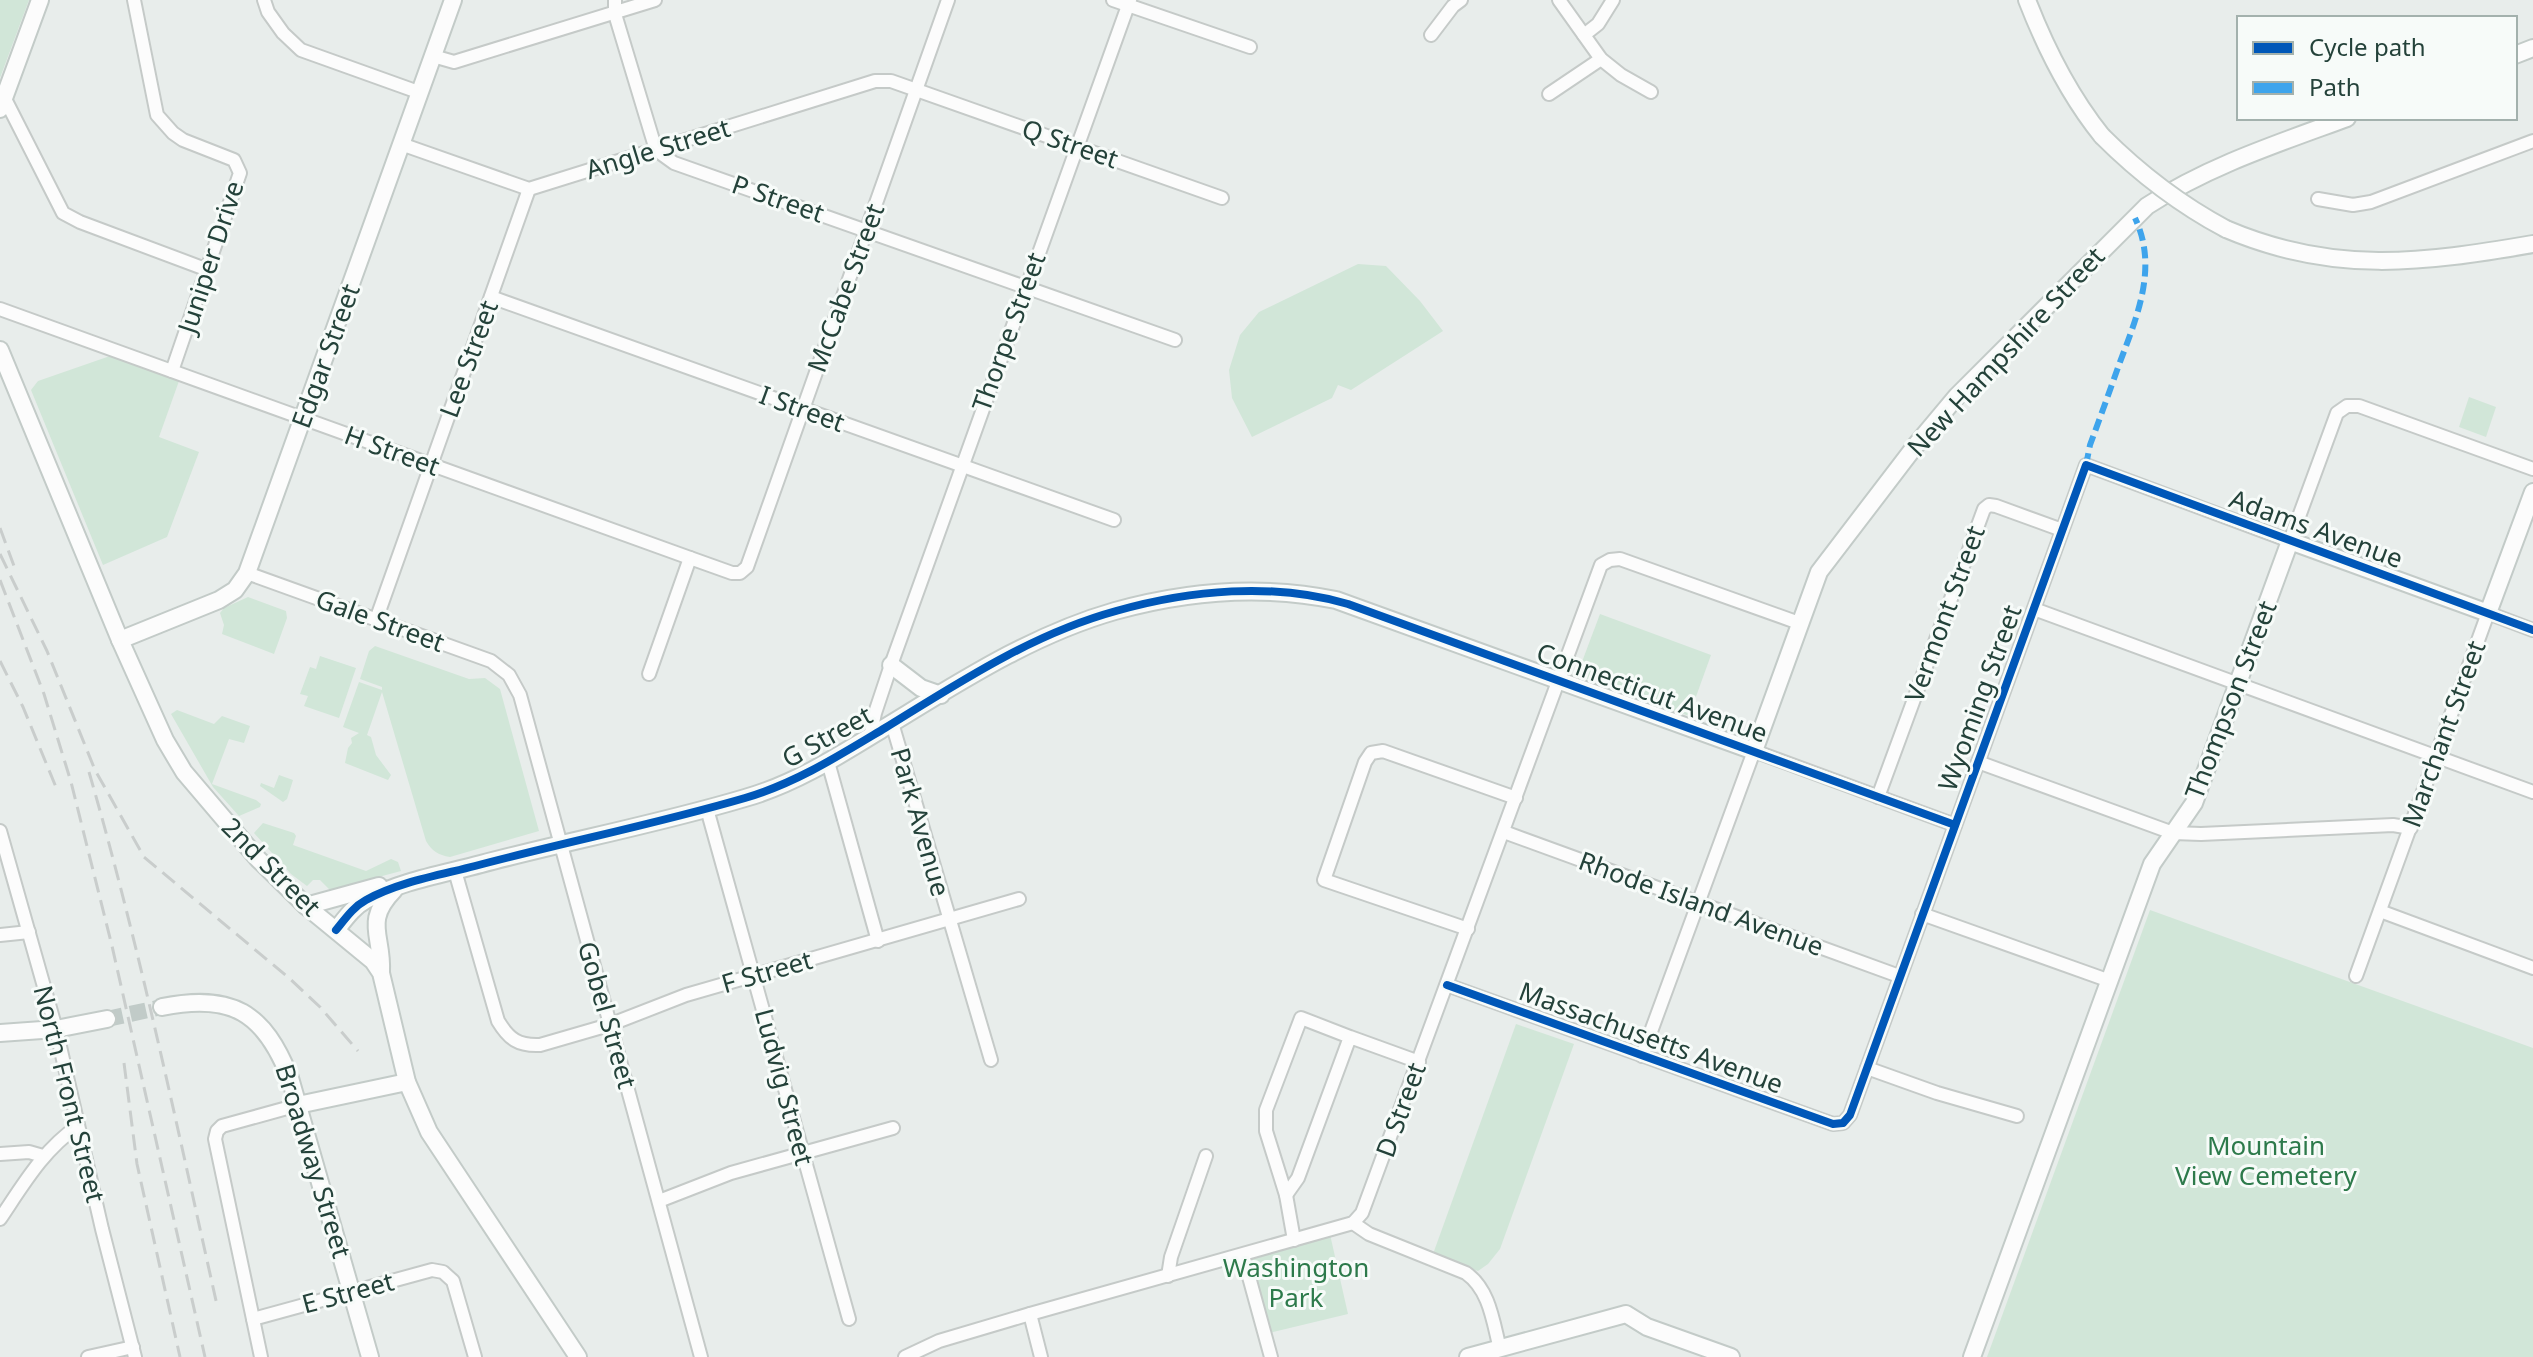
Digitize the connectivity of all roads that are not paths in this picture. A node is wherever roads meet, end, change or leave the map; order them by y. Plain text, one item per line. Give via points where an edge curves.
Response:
1 (40, 0) edge
2 (134, 0) edge
3 (264, 0) edge
4 (453, 0) edge
5 (615, 0) edge
6 (655, 0) edge
7 (948, 0) edge
8 (1113, 0) edge
9 (1461, 0) edge
10 (1559, 0) edge
11 (1613, 0) edge
12 (2027, 0) edge
13 (1129, 3) edge
14 (615, 14) junction
15 (1431, 35) dead end
16 (1584, 35) junction
17 (1250, 47) dead end
18 (433, 56) junction
19 (1601, 59) junction
20 (917, 90) junction
21 (1651, 92) dead end
22 (421, 93) junction
23 (1549, 94) dead end
24 (2, 103) edge
25 (2342, 120) edge
26 (2533, 141) edge
27 (401, 144) junction
28 (1076, 146) junction
29 (656, 150) junction
30 (529, 189) junction
31 (1222, 198) dead end
32 (2318, 199) dead end
33 (867, 231) junction
34 (2533, 244) edge
35 (208, 270) junction
36 (1025, 288) junction
37 (491, 297) junction
38 (0, 309) edge
39 (1175, 340) dead end
40 (0, 350) edge
41 (172, 371) junction
42 (803, 410) junction
43 (303, 419) junction
44 (431, 465) junction
45 (2086, 465) joint
46 (962, 466) junction
47 (2533, 469) edge
48 (2533, 492) edge
49 (1114, 520) dead end
50 (2062, 530) junction
51 (2290, 541) junction
52 (690, 558) junction
53 (247, 573) junction
54 (740, 573) joint
55 (1336, 600) joint
56 (2034, 609) junction
57 (2488, 613) junction
58 (376, 620) junction
59 (1799, 623) junction
60 (2533, 630) edge
61 (120, 640) junction
62 (891, 665) junction
63 (649, 674) dead end
64 (509, 675) joint
65 (1559, 681) junction
66 (2237, 685) junction
67 (941, 695) junction
68 (892, 723) junction
69 (870, 737) junction
70 (1754, 751) junction
71 (2436, 756) junction
72 (828, 762) junction
73 (1978, 762) junction
74 (2533, 792) edge
75 (1878, 797) junction
76 (1516, 798) junction
77 (707, 809) junction
78 (1955, 825) junction
79 (2411, 828) junction
80 (0, 831) edge
81 (1504, 832) junction
82 (2173, 833) junction
83 (559, 844) junction
84 (455, 871) junction
85 (396, 888) junction
86 (1019, 899) dead end
87 (1698, 903) junction
88 (306, 906) junction
89 (2380, 911) junction
90 (1922, 914) junction
91 (948, 921) junction
92 (1468, 929) junction
93 (336, 930) junction
94 (29, 932) junction
95 (0, 935) edge
96 (878, 941) junction
97 (2533, 968) edge
98 (381, 973) junction
99 (753, 975) junction
100 (1899, 976) junction
101 (2356, 976) dead end
102 (2110, 981) junction
103 (1447, 985) junction
104 (162, 1007) tunnel mouth
105 (107, 1019) tunnel mouth
106 (609, 1025) junction
107 (56, 1029) junction
108 (0, 1033) edge
109 (1350, 1037) junction
110 (1642, 1056) junction
111 (991, 1060) dead end
112 (1419, 1062) junction
113 (1867, 1068) junction
114 (407, 1082) junction
115 (298, 1105) junction
116 (2017, 1116) dead end
117 (1843, 1123) joint
118 (78, 1126) junction
119 (893, 1128) dead end
120 (0, 1154) edge
121 (802, 1154) junction
122 (43, 1156) junction
123 (1206, 1156) dead end
124 (1286, 1195) junction
125 (659, 1201) junction
126 (0, 1219) edge
127 (1353, 1223) junction
128 (1294, 1240) junction
129 (1243, 1255) junction
130 (1168, 1276) junction
131 (352, 1291) junction
132 (1030, 1314) junction
133 (253, 1319) junction
134 (849, 1319) dead end
135 (1500, 1349) junction
136 (134, 1352) edge
137 (88, 1357) edge
138 (261, 1357) edge
139 (370, 1357) edge
140 (475, 1357) edge
141 (578, 1357) edge
142 (701, 1357) edge
143 (905, 1357) edge
144 (1041, 1357) edge
145 (1271, 1357) edge
146 (1468, 1357) edge
147 (1731, 1357) edge
148 (1972, 1357) edge

1 - 24 street
2 - 35 street, Juniper Drive via 157,115 183,140 234,160 240,173
3 - 22 street via 283,33 301,50
4 - 18 street, Edgar Street
5 - 14 street
6 - 14 street
7 - 20 street, McCabe Street
8 - 13 street
9 - 15 street
10 - 16 street
11 - 16 street
12 - 34 street, bridge via 2065,83 2102,136 2160,188 2226,229 2287,251 2372,262 2417,261
13 - 17 street
13 - 28 street, Thorpe Street
14 - 18 street via 454,62
14 - 29 street
16 - 19 street
18 - 22 street, Edgar Street
19 - 21 street
19 - 23 street
20 - 28 street, Q Street
20 - 29 street, Angle Street via 875,81
20 - 33 street, McCabe Street
22 - 27 street, Edgar Street
24 - 35 street via 63,213
25 - 59 street, New Hampshire Street via 2181,184 2135,218 1982,370 1916,445 1819,572
26 - 32 street via 2371,202 2353,205
27 - 30 street
27 - 43 street, Edgar Street
28 - 31 street, Q Street
28 - 36 street, Thorpe Street
29 - 30 street, Angle Street
29 - 33 street, P Street via 674,163
30 - 37 street, Lee Street
33 - 36 street, P Street
33 - 42 street, McCabe Street
35 - 41 street, Juniper Drive
36 - 39 street, P Street
36 - 46 street, Thorpe Street
37 - 42 street, I Street
37 - 44 street, Lee Street
38 - 41 street, H Street
40 - 61 street, 2nd Street
41 - 43 street, H Street
42 - 46 street, I Street
42 - 54 street, McCabe Street via 747,567
43 - 44 street, H Street
43 - 53 street, Edgar Street
44 - 52 street, H Street
44 - 58 street, Lee Street
45 - 50 street, Wyoming Street
45 - 51 street, Adams Avenue
46 - 49 street, I Street
46 - 62 street, Thorpe Street
47 - 51 street, Thompson Street via 2347,406 2337,413
48 - 57 street, Marchant Street
50 - 56 street, Wyoming Street
50 - 75 street, Vermont Street via 1996,506 1984,509
51 - 57 street, Adams Avenue
51 - 66 street, Thompson Street
52 - 54 street, H Street
52 - 63 street
53 - 58 street, Gale Street
53 - 61 street, Edgar Street via 219,600
55 - 65 street, Connecticut Avenue
55 - 67 street, G Street via 1274,590 1169,598 1115,611 1021,647
56 - 66 street
56 - 73 street, Wyoming Street
57 - 60 street, Adams Avenue
57 - 71 street, Marchant Street
58 - 64 street, Gale Street via 491,661
59 - 65 street, D Street via 1620,559 1610,560 1601,565
59 - 70 street, New Hampshire Street
61 - 88 street, 2nd Street via 184,772
62 - 67 street via 921,688
62 - 69 street, Thorpe Street
64 - 83 street, Gobel Street via 520,695
65 - 70 street, Connecticut Avenue
65 - 76 street, D Street
66 - 71 street
66 - 82 street, Thompson Street via 2194,803
67 - 68 street, G Street
68 - 69 street, G Street
68 - 91 street, Park Avenue
69 - 72 street, G Street
70 - 75 street, Connecticut Avenue
70 - 87 street, New Hampshire Street
71 - 74 street
71 - 79 street, Marchant Street
72 - 77 street, G Street via 789,782
72 - 96 street
73 - 78 street, Wyoming Street
73 - 82 street
75 - 78 street, Connecticut Avenue
76 - 81 street, D Street
76 - 92 street via 1383,751 1371,753 1365,762 1324,880
77 - 83 street, G Street
77 - 99 street, Ludvig Street
78 - 90 street, Wyoming Street
79 - 82 street
79 - 89 street, Marchant Street
80 - 94 street, North Front Street
81 - 87 street, Rhode Island Avenue
81 - 92 street, D Street
82 - 102 street, Thompson Street via 2152,864
83 - 84 street, G Street
83 - 106 street, Gobel Street
84 - 85 street, G Street
84 - 106 street, F Street via 506,1034 516,1043 540,1045
85 - 88 street via 379,885
85 - 93 street, G Street via 360,904
85 - 98 street via 384,901 374,928
86 - 91 street, F Street
87 - 100 street, Rhode Island Avenue
87 - 110 street, New Hampshire Street
88 - 93 street, 2nd Street
89 - 97 street
89 - 101 street, Marchant Street
90 - 100 street, Wyoming Street
90 - 102 street
91 - 96 street, F Street
91 - 111 street, Park Avenue
92 - 103 street, D Street
93 - 98 street, 2nd Street
94 - 95 street
94 - 107 street, North Front Street
96 - 99 street, F Street
98 - 114 street
99 - 106 street, F Street
99 - 121 street, Ludvig Street
100 - 113 street, Wyoming Street
102 - 148 street, Thompson Street
103 - 110 street, Massachusetts Avenue
103 - 112 street, D Street
104 - 115 street, Broadway Street via 203,1002 235,1008 252,1018 279,1050
105 - 107 street
106 - 125 street, Gobel Street
107 - 108 street
107 - 118 street, North Front Street
109 - 112 street
109 - 124 street via 1298,1178
109 - 124 street via 1301,1018 1266,1110 1266,1131
110 - 117 street, Massachusetts Avenue via 1833,1124
112 - 127 street, D Street via 1362,1213
113 - 116 street
113 - 117 street, Wyoming Street
114 - 115 street
114 - 141 street via 429,1132
115 - 131 street, Broadway Street
115 - 133 street via 222,1126 215,1139
118 - 122 street
118 - 136 street, North Front Street
119 - 121 street
120 - 122 street
121 - 125 street via 731,1173
121 - 134 street, Ludvig Street
122 - 126 street
123 - 130 street
124 - 128 street
125 - 142 street, Gobel Street
127 - 128 street
127 - 135 street via 1477,1281
128 - 129 street
129 - 130 street
129 - 145 street
130 - 132 street
131 - 133 street, E Street
131 - 139 street, Broadway Street
131 - 140 street, E Street via 432,1270 443,1272 453,1281
132 - 143 street via 939,1341
132 - 144 street
133 - 138 street
135 - 146 street
135 - 147 street via 1626,1314 1647,1327
136 - 137 street

